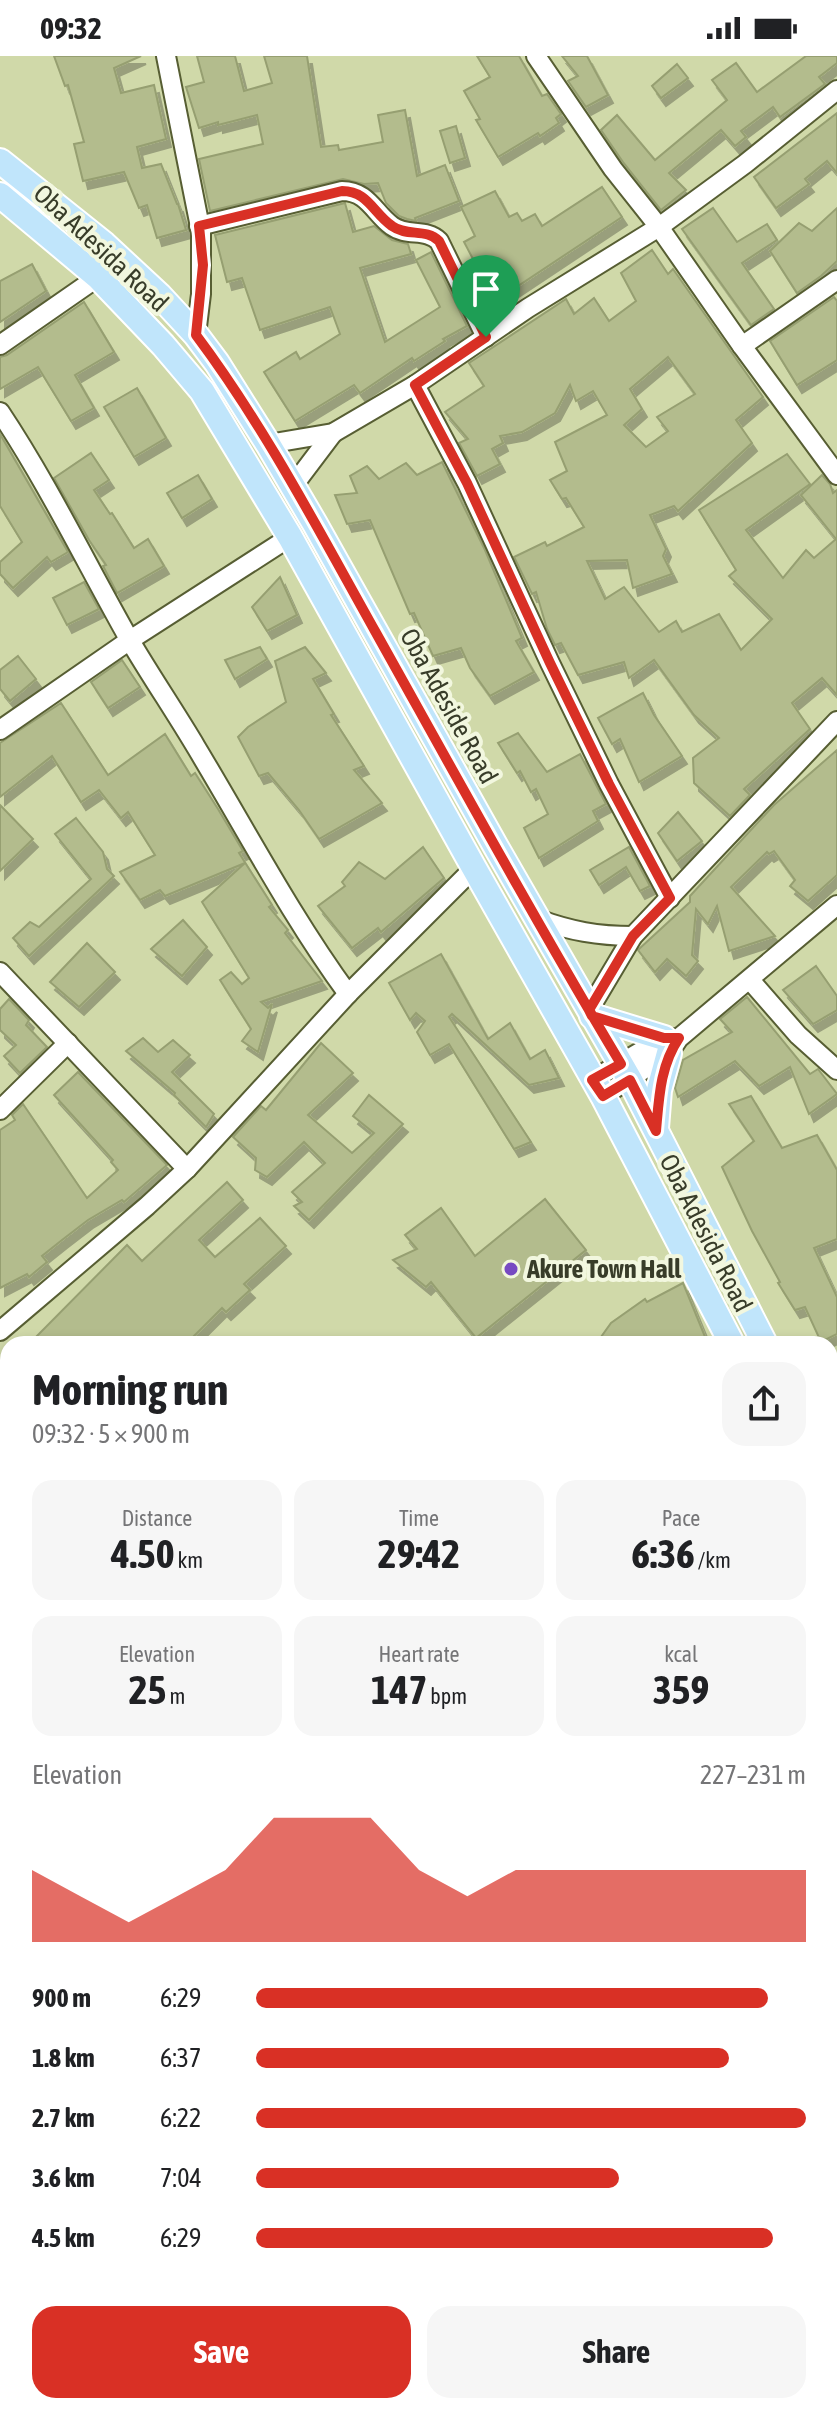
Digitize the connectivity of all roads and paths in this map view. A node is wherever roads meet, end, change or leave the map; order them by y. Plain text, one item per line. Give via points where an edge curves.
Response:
1 (166, 56) edge
2 (536, 56) edge
3 (837, 90) edge
4 (0, 161) edge
5 (0, 195) edge
6 (199, 226) junction
7 (659, 227) junction
8 (98, 277) junction
9 (837, 280) edge
10 (196, 335) junction
11 (486, 337) junction
12 (0, 345) edge
13 (742, 346) junction
14 (415, 385) junction
15 (0, 412) edge
16 (333, 433) junction
17 (268, 444) junction
18 (837, 475) edge
19 (293, 486) junction
20 (290, 537) junction
21 (130, 640) junction
22 (837, 721) edge
23 (3, 723) edge
24 (474, 868) junction
25 (670, 898) junction
26 (837, 905) edge
27 (538, 919) junction
28 (633, 936) junction
29 (0, 972) edge
30 (750, 980) junction
31 (348, 994) junction
32 (590, 1013) junction
33 (68, 1043) junction
34 (670, 1043) junction
35 (837, 1070) edge
36 (626, 1072) junction
37 (598, 1088) junction
38 (0, 1110) edge
39 (656, 1131) junction
40 (187, 1169) junction
41 (0, 1331) edge
42 (728, 1336) edge
43 (761, 1336) edge

1 - 6 street
2 - 7 street
3 - 7 street
4 - 10 main road, Oba Adeside Road via 104,244
5 - 8 main road, Oba Adesida Road
6 - 10 street via 203,265
6 - 11 street via 342,191 359,194 390,225 439,241
7 - 11 street
7 - 13 street
8 - 12 street
8 - 20 main road, Oba Adesida Road via 202,391
9 - 13 street
10 - 17 main road, Oba Adeside Road
11 - 14 street
13 - 18 street
14 - 16 street
14 - 25 street
15 - 21 street
16 - 17 street
16 - 19 street
17 - 19 main road, Oba Adeside Road
19 - 27 main road, Oba Adeside Road
20 - 21 street
20 - 24 main road, Oba Adesida Road
21 - 23 street
21 - 31 street via 286,902
22 - 25 street
24 - 31 street
24 - 37 main road, Oba Adesida Road
25 - 28 street
26 - 30 street
27 - 28 street via 595,936
27 - 32 main road, Oba Adeside Road
28 - 32 street
29 - 33 street
30 - 34 street
30 - 35 street
31 - 40 street
32 - 34 main road
32 - 36 main road, Oba Adeside Road
33 - 38 street
33 - 40 street
34 - 36 street
34 - 39 main road
36 - 37 street
36 - 39 main road, Oba Adeside Road
37 - 42 main road, Oba Adesida Road
39 - 43 main road, Oba Adeside Road
40 - 41 street

